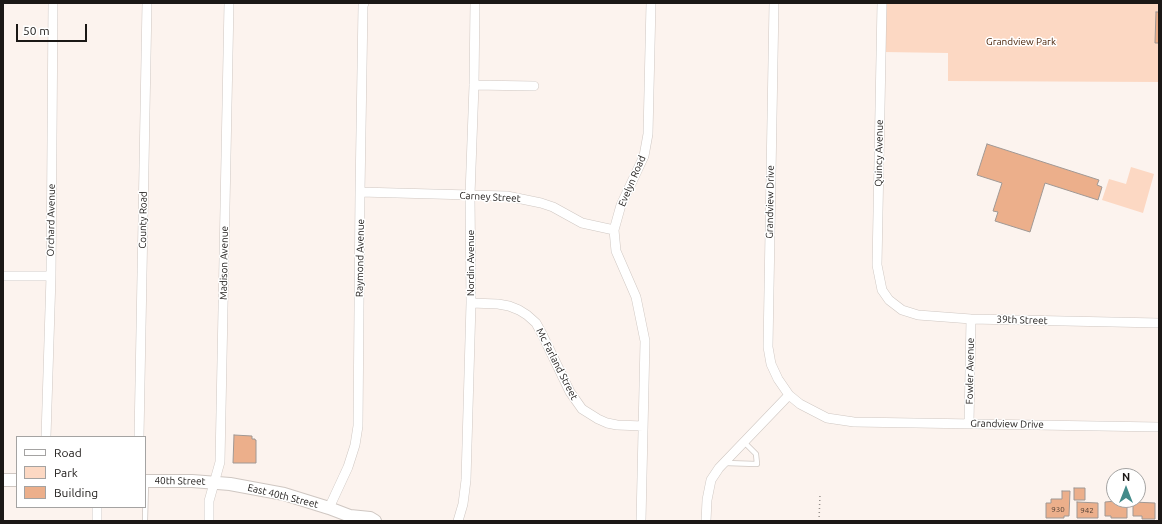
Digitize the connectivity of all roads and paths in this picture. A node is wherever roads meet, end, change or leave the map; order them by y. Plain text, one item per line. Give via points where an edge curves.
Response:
1 (53, 3) edge
2 (146, 3) edge
3 (229, 3) edge
4 (364, 3) edge
5 (475, 3) edge
6 (651, 3) edge
7 (774, 3) edge
8 (882, 3) edge
9 (474, 85) junction
10 (534, 86) dead end
11 (360, 192) junction
12 (470, 195) junction
13 (614, 230) junction
14 (3, 276) edge
15 (51, 276) junction
16 (889, 300) joint
17 (471, 303) junction
18 (971, 319) junction
19 (1159, 323) edge
20 (790, 395) junction
21 (969, 423) junction
22 (643, 426) junction
23 (1159, 427) edge
24 (46, 436) edge
25 (139, 436) edge
26 (744, 442) junction
27 (724, 463) junction
28 (3, 480) edge
29 (16, 480) edge
30 (146, 481) edge
31 (214, 482) junction
32 (820, 494) dead end
33 (97, 508) edge
34 (145, 508) edge
35 (329, 508) junction
36 (346, 517) edge
37 (97, 521) edge
38 (145, 521) edge
39 (209, 521) edge
40 (375, 521) edge
41 (458, 521) edge
42 (641, 521) edge
43 (706, 521) edge
44 (819, 521) edge

1 - 15 street, Orchard Avenue
2 - 25 street, County Road
3 - 31 street, Madison Avenue via 220,462
4 - 11 street, Raymond Avenue
5 - 9 street, Nordin Avenue
6 - 13 street, Evelyn Road via 648,134 644,156 621,205
7 - 20 street, Grandview Drive via 768,347 771,364
8 - 16 street, Quincy Avenue via 877,265 882,290
9 - 10 street
9 - 12 street, Nordin Avenue
11 - 12 street, Carney Street
11 - 35 street, Raymond Avenue via 358,426 348,467
12 - 13 street, Carney Street via 525,198 553,208 582,223
12 - 17 street, Nordin Avenue
13 - 22 street, Evelyn Road via 616,251 636,297 645,340
14 - 15 street
15 - 24 street, Orchard Avenue
16 - 18 street, 39th Street via 902,310 918,315
17 - 22 street, Mc Farland Street via 509,306 527,315 536,323 570,392 582,408 607,423
17 - 41 street, Nordin Avenue via 466,480
18 - 19 street, 39th Street
18 - 21 street, Fowler Avenue
20 - 21 street, Grandview Drive via 815,412 840,421
20 - 26 street
21 - 23 street, Grandview Drive
22 - 42 street, Evelyn Road
26 - 27 street
26 - 27 lane via 756,454 757,464
27 - 43 street via 711,480
28 - 29 main road
30 - 31 main road, 40th Street
31 - 35 main road, East 40th Street via 269,491
31 - 39 street, Madison Avenue via 209,501
32 - 44 path
33 - 37 street
34 - 38 lane
35 - 36 main road, East 40th Street
36 - 40 main road, East 40th Street via 370,518

